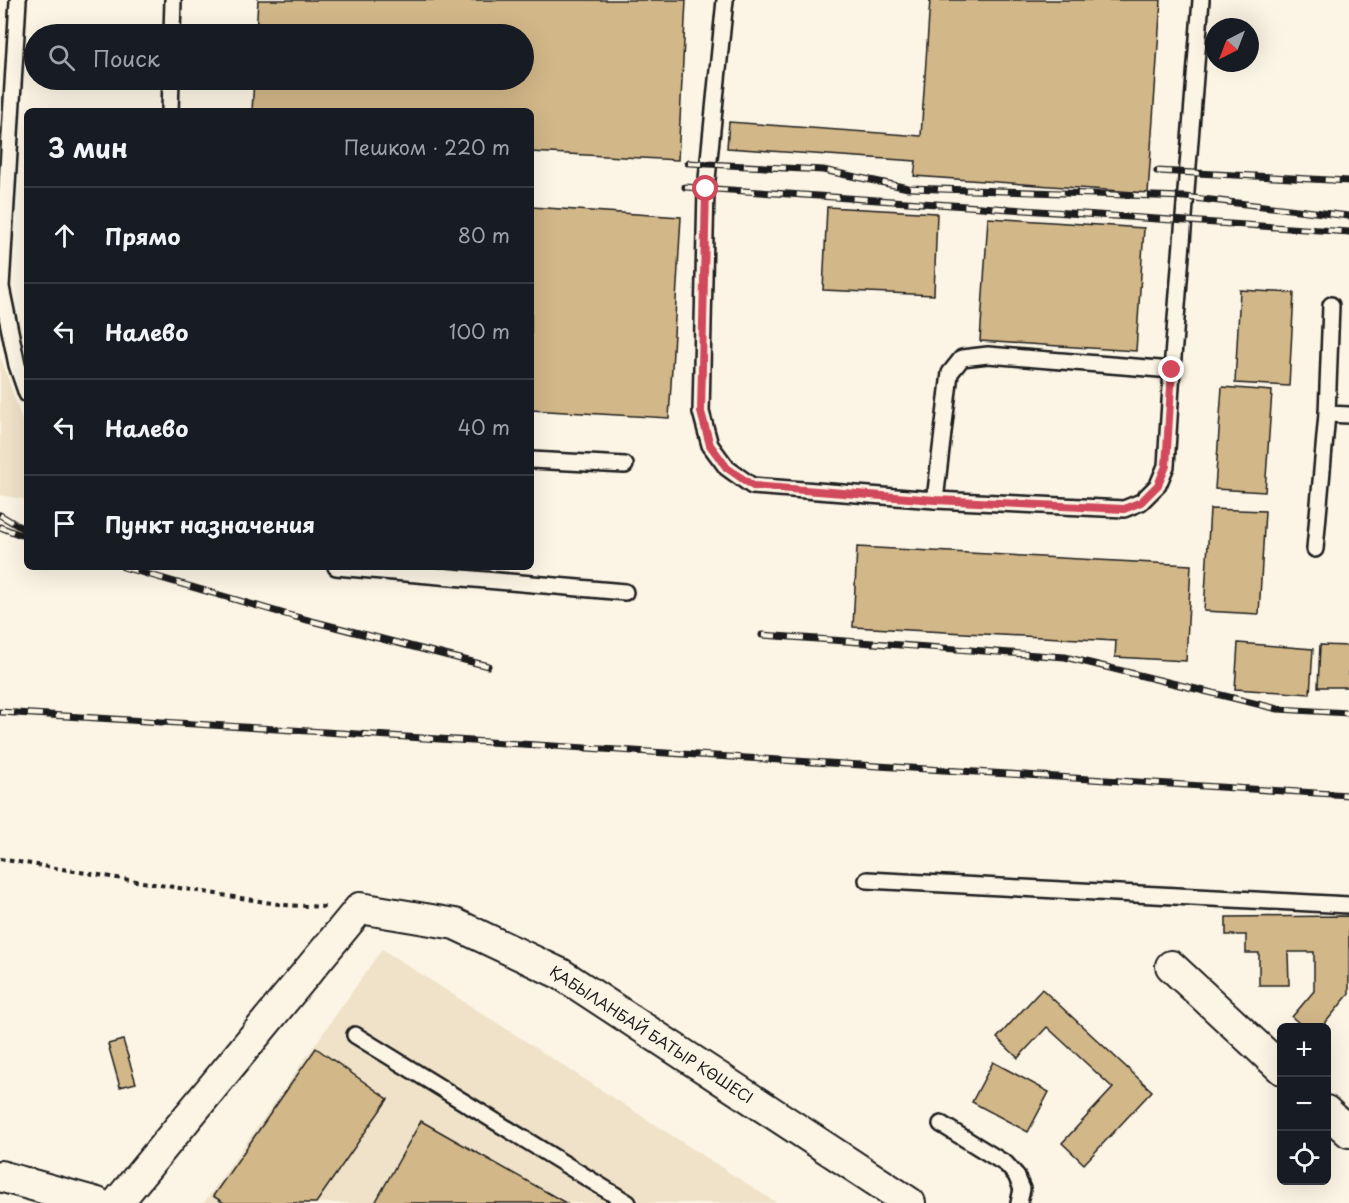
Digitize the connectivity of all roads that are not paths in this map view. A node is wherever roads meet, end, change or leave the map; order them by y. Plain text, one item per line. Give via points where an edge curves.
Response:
1 (18, 0) edge
2 (172, 0) edge
3 (725, 0) edge
4 (1201, 0) edge
5 (172, 24) edge
6 (171, 90) edge
7 (170, 108) edge
8 (1332, 305) dead end
9 (1172, 370) junction
10 (24, 386) edge
11 (1327, 414) junction
12 (1349, 415) edge
13 (534, 460) edge
14 (625, 465) dead end
15 (935, 500) junction
16 (1315, 549) dead end
17 (371, 570) edge
18 (625, 592) dead end
19 (867, 880) dead end
20 (1349, 905) edge
21 (1171, 966) dead end
22 (355, 1035) dead end
23 (1277, 1065) edge
24 (1331, 1116) edge
25 (941, 1124) dead end
26 (1349, 1132) edge
27 (0, 1176) edge
28 (97, 1203) edge
29 (117, 1203) edge
30 (628, 1203) edge
31 (910, 1203) edge
32 (1019, 1203) edge

1 - 10 lane via 2,287 16,364
2 - 5 lane
3 - 15 lane via 706,189 701,412 710,445 727,468 753,486
4 - 9 lane
6 - 7 lane
8 - 11 lane
9 - 15 lane via 1166,466 1158,485 1141,502 1124,509
9 - 15 lane via 988,355 962,358 950,373
11 - 12 lane
11 - 16 lane
13 - 14 lane
17 - 18 lane
19 - 20 lane
21 - 23 street
22 - 30 lane
24 - 26 street
25 - 32 lane via 1006,1164 1022,1189
27 - 28 street
29 - 31 street, ҚАБЫЛАНБАЙ БАТЫР КӨШЕСІ via 360,908 455,924 561,974

